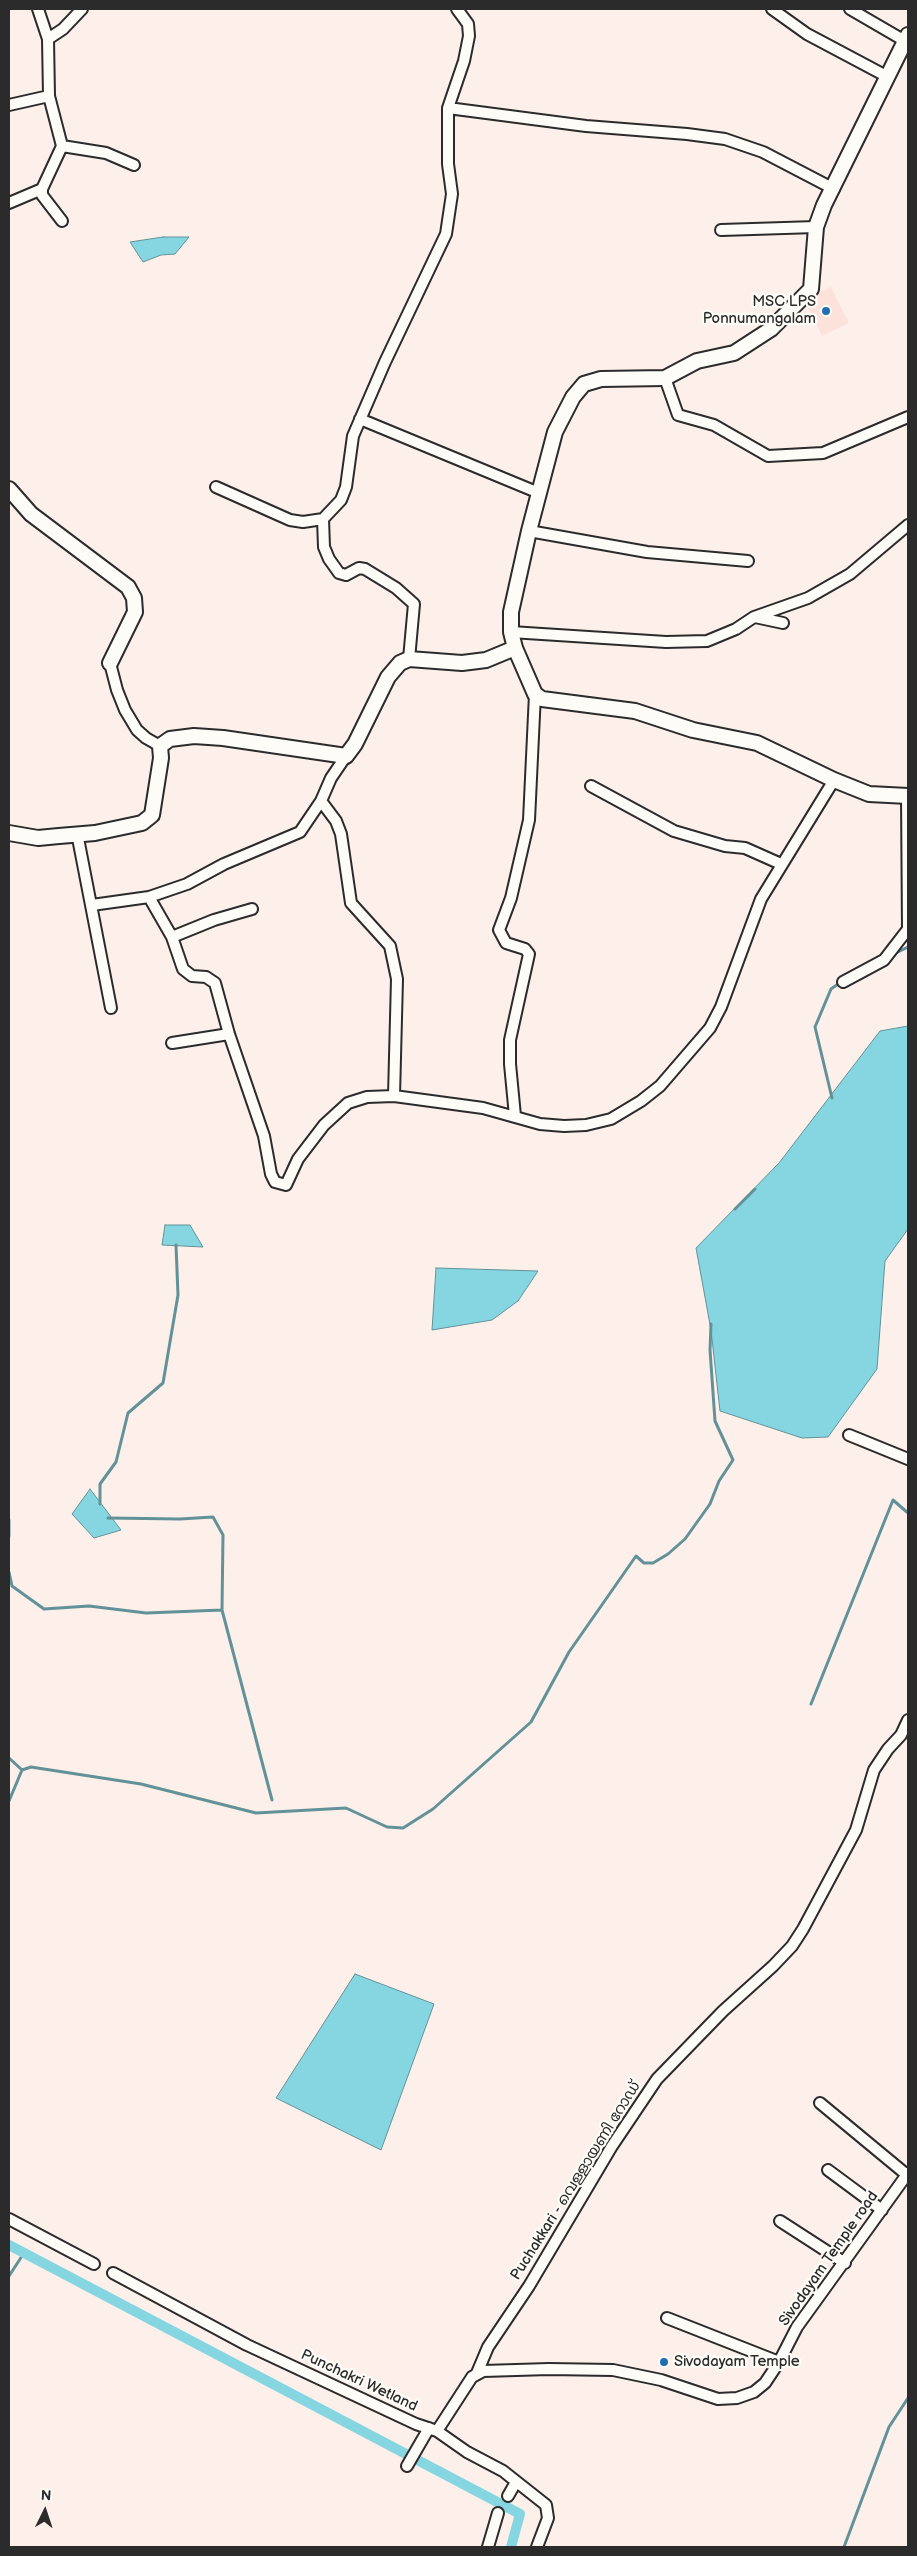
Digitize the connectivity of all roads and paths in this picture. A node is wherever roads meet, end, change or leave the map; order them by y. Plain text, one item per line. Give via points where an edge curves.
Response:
1 (38, 9) edge
2 (82, 9) edge
3 (457, 9) edge
4 (772, 9) edge
5 (850, 9) edge
6 (906, 38) edge
7 (48, 39) junction
8 (888, 77) junction
9 (49, 96) junction
10 (9, 105) edge
11 (448, 108) junction
12 (62, 146) junction
13 (134, 165) dead end
14 (42, 189) junction
15 (834, 189) junction
16 (9, 203) edge
17 (62, 221) dead end
18 (816, 227) junction
19 (721, 230) dead end
20 (665, 378) junction
21 (908, 417) edge
22 (360, 419) junction
23 (216, 487) dead end
24 (9, 489) edge
25 (539, 493) junction
26 (323, 519) junction
27 (908, 525) edge
28 (529, 531) junction
29 (748, 561) dead end
30 (754, 617) junction
31 (783, 623) dead end
32 (511, 632) junction
33 (515, 648) junction
34 (409, 660) junction
35 (110, 663) joint
36 (535, 694) junction
37 (160, 746) junction
38 (346, 756) junction
39 (834, 780) junction
40 (591, 786) dead end
41 (908, 796) edge
42 (321, 801) junction
43 (9, 833) edge
44 (77, 833) junction
45 (782, 864) junction
46 (149, 897) junction
47 (92, 905) junction
48 (252, 909) dead end
49 (172, 937) junction
50 (843, 982) dead end
51 (111, 1008) dead end
52 (229, 1034) junction
53 (172, 1043) dead end
54 (394, 1096) junction
55 (515, 1116) junction
56 (849, 1435) dead end
57 (908, 1459) edge
58 (908, 1720) edge
59 (820, 2103) dead end
60 (828, 2170) dead end
61 (908, 2174) edge
62 (882, 2210) junction
63 (9, 2219) edge
64 (780, 2221) dead end
65 (845, 2263) junction
66 (94, 2264) dead end
67 (112, 2273) dead end
68 (668, 2318) dead end
69 (779, 2362) junction
70 (477, 2373) junction
71 (433, 2430) junction
72 (408, 2466) dead end
73 (516, 2482) junction
74 (508, 2496) dead end
75 (498, 2513) dead end
76 (488, 2547) edge
77 (537, 2547) edge

1 - 7 street
2 - 7 street
3 - 11 street via 468,24 469,46
4 - 8 street via 807,34
5 - 6 street
6 - 8 street
7 - 9 street
8 - 15 street
9 - 10 street
9 - 12 street
11 - 15 street via 725,140 763,152
11 - 22 street via 448,164 452,194 446,234
12 - 13 street via 106,153
12 - 14 street
14 - 16 street
14 - 17 street via 47,205
15 - 18 street
18 - 19 street
18 - 20 street via 812,289 771,329 734,353 697,361
20 - 21 street via 678,415 714,425 768,456 823,453
20 - 25 street via 601,379 584,384 573,397 555,432
22 - 25 street
22 - 26 street via 353,436 346,487 340,500
23 - 26 street via 290,520
24 - 35 street via 31,514 128,587 134,598 134,612
25 - 28 street
26 - 34 street via 324,548 338,573 346,575 360,568 366,569 414,604
27 - 30 street via 850,574 808,598
28 - 29 street via 647,552
28 - 32 street via 511,612
30 - 31 street
30 - 32 street via 736,629 707,641 666,642
32 - 33 street
33 - 34 street via 486,660 462,663
33 - 36 street
34 - 38 street via 400,663 388,677 362,733
35 - 37 street via 125,710 137,730
36 - 39 street via 542,699 562,703 635,711 693,730 758,743
36 - 55 street via 528,820 511,898 500,930 506,943 525,949 529,954 510,1040
37 - 38 street via 170,739 194,736
37 - 44 street via 152,815 142,823 95,833
38 - 42 street
39 - 41 street via 869,794
39 - 45 street
40 - 45 street via 674,831 725,846 745,848
41 - 50 street via 908,929 884,960
42 - 46 street via 300,832 224,864 188,884
42 - 54 street via 341,834 351,903 390,946 396,979
43 - 44 street via 38,838
44 - 47 street
45 - 55 street via 761,899 721,1007 710,1028 660,1086 641,1102 611,1118 586,1125 540,1124
46 - 47 street
46 - 49 street
47 - 51 street
48 - 49 street
49 - 52 street via 187,973 212,979 215,983
52 - 53 street
52 - 54 street via 264,1136 275,1182 286,1185 298,1159 324,1125 348,1103 366,1097
54 - 55 street via 484,1108
56 - 57 street
58 - 70 street, Puchakkari - വെള്ളായണി റോഡ് via 901,1735 874,1770 856,1830 792,1946 722,2011 657,2079 488,2347
59 - 61 street
60 - 62 street
61 - 62 street, Sivodayam Temple road
62 - 65 street, Sivodayam Temple road
63 - 66 street
64 - 65 street
65 - 69 street, Sivodayam Temple road via 797,2327
67 - 71 street, Punchakri Wetland via 247,2345
68 - 69 street
69 - 70 street, Sivodayam Temple road via 765,2383 754,2392 737,2398 718,2399 661,2380 613,2370
70 - 71 street
71 - 72 street
71 - 73 street, Punchakri Wetland
73 - 74 street
73 - 77 street, Punchakri Wetland via 546,2506 548,2518
75 - 76 street

